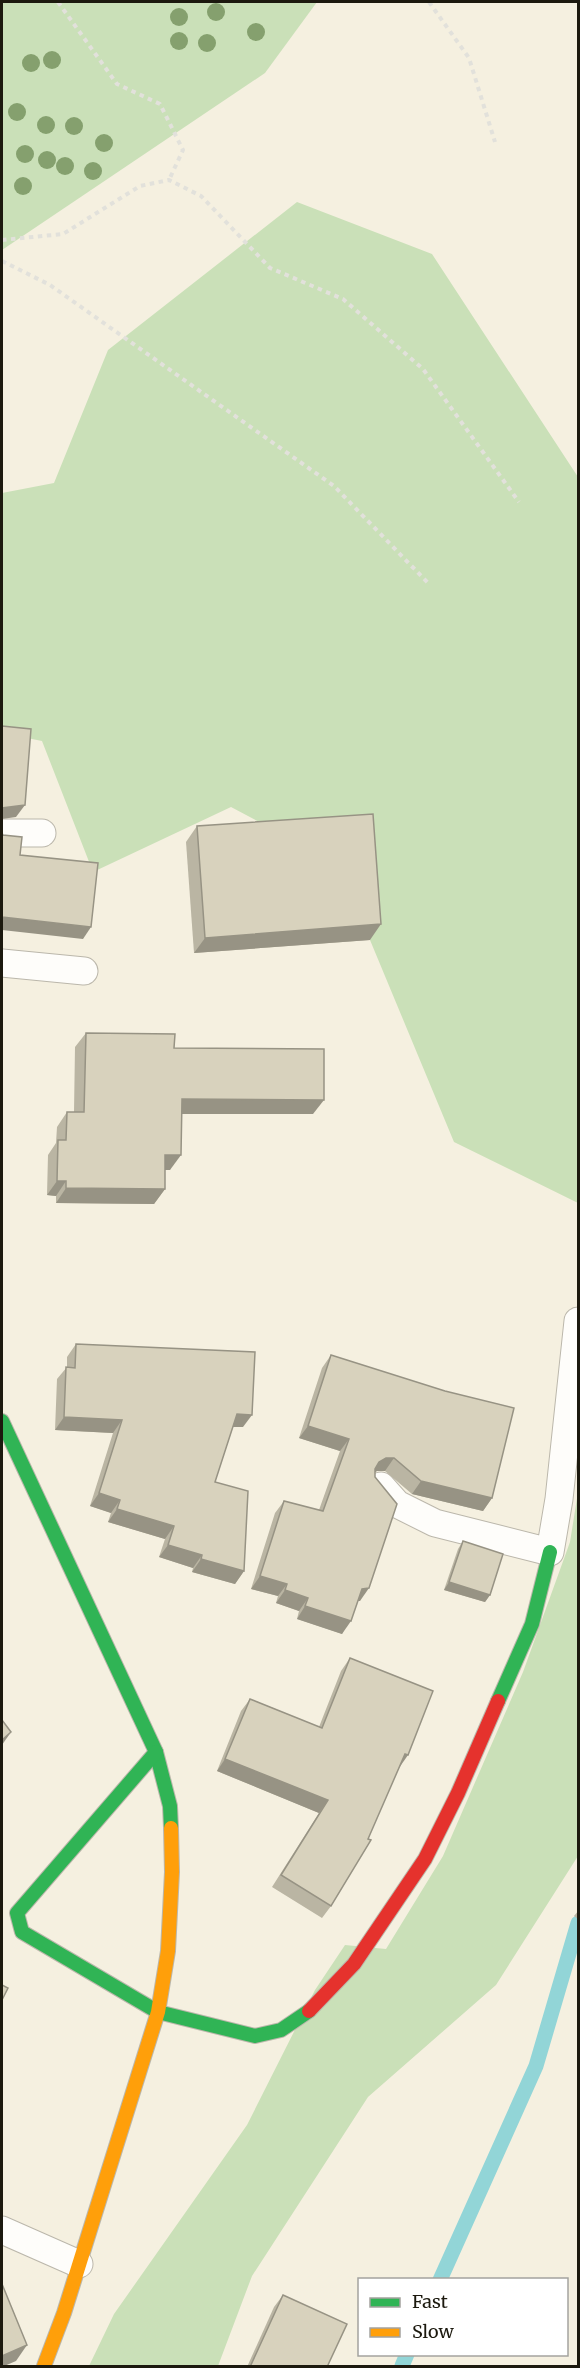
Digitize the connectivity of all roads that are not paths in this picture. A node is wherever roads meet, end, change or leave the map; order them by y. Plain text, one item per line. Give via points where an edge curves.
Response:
1 (2, 833) edge
2 (42, 833) dead end
3 (2, 963) edge
4 (84, 971) dead end
5 (579, 1321) edge
6 (2, 1421) edge
7 (381, 1486) edge
8 (550, 1552) junction
9 (156, 1752) junction
10 (158, 2012) junction
11 (2, 2230) edge
12 (79, 2264) junction
13 (44, 2367) edge

1 - 2 lane
3 - 4 lane
5 - 8 lane
6 - 9 street
7 - 8 lane via 397,1504 435,1523
8 - 10 street via 532,1624 458,1793 425,1859 354,1964 315,2006 281,2031 255,2036
9 - 10 street via 171,1806 172,1872 168,1951
9 - 10 street via 17,1913 22,1932
10 - 12 street
11 - 12 lane
12 - 13 street

